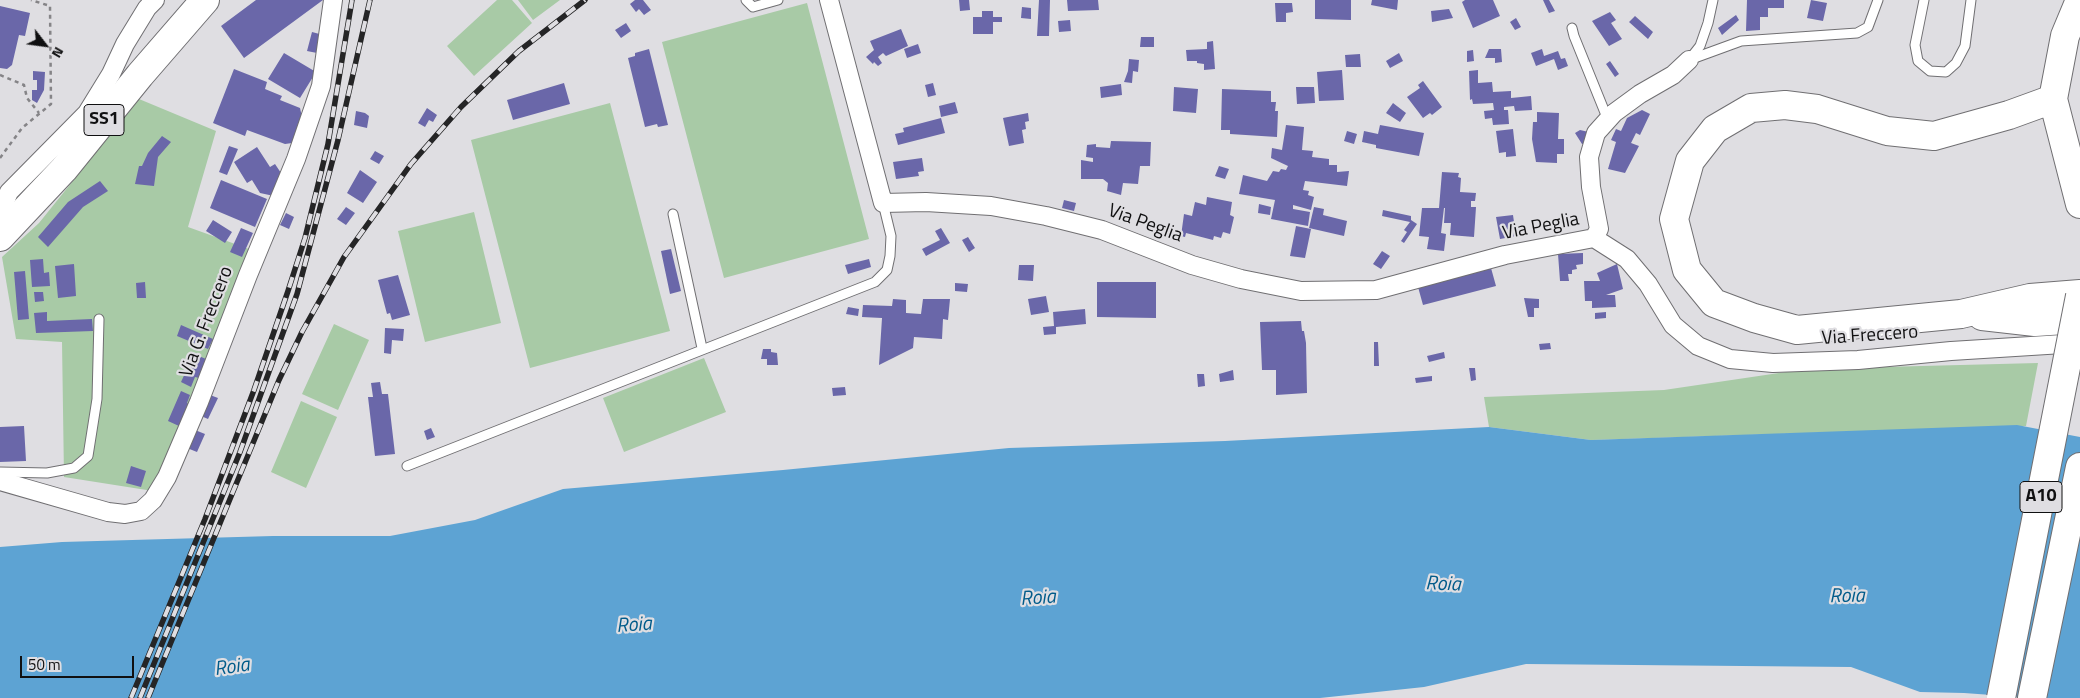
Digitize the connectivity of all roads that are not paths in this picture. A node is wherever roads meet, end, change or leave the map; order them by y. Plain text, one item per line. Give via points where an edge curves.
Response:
1 (155, 0) edge
2 (205, 0) edge
3 (333, 0) edge
4 (746, 0) edge
5 (778, 0) edge
6 (829, 0) edge
7 (1713, 0) edge
8 (1878, 0) edge
9 (1924, 0) edge
10 (1971, 0) edge
11 (2058, 0) edge
12 (2080, 0) edge
13 (1572, 28) dead end
14 (2065, 36) junction
15 (1689, 60) junction
16 (2053, 99) junction
17 (1608, 120) junction
18 (883, 203) junction
19 (2080, 204) edge
20 (0, 212) edge
21 (672, 214) dead end
22 (0, 237) edge
23 (1594, 238) junction
24 (2080, 295) edge
25 (1961, 314) junction
26 (99, 319) dead end
27 (2080, 319) edge
28 (1673, 325) joint
29 (2080, 343) edge
30 (702, 348) junction
31 (407, 466) dead end
32 (2080, 467) edge
33 (0, 472) edge
34 (0, 481) edge
35 (2001, 698) edge
36 (2032, 698) edge

1 - 20 street via 125,44 87,113 9,192
2 - 22 main road, SS1 via 64,169
3 - 34 street, Via G. Freccero via 321,86 296,159 199,402 153,500 141,511 125,514 108,512
4 - 5 lane via 753,7
6 - 18 street
7 - 15 lane via 1700,46
8 - 15 lane via 1868,28 1857,33 1741,42
9 - 10 lane via 1915,45 1918,61 1930,71 1946,72 1956,63 1965,46
11 - 14 main road
12 - 14 main road
13 - 17 lane
14 - 16 main road
15 - 17 street, Via Peglia via 1673,75 1640,94
16 - 19 main road
16 - 25 main road via 1934,136 1887,131 1817,109 1784,105 1751,108 1716,129 1690,161 1674,218 1687,270 1714,303 1797,330
17 - 23 street, Via Peglia via 1596,133 1589,157 1598,229
18 - 23 street, Via Peglia via 991,206 1046,216 1102,230 1192,265 1301,291 1376,290 1505,255
18 - 30 lane via 891,236 890,256 887,270 874,282
21 - 30 lane
23 - 28 street, Via Peglia via 1627,259 1648,284
24 - 25 main road via 2030,298
24 - 35 main road, A10, bridge
25 - 27 main road via 2035,322
26 - 33 lane via 97,399 88,456 74,468 47,473
28 - 29 street, Via Freccero via 1698,346 1730,359 1773,364
30 - 31 lane
32 - 36 main road, A10

